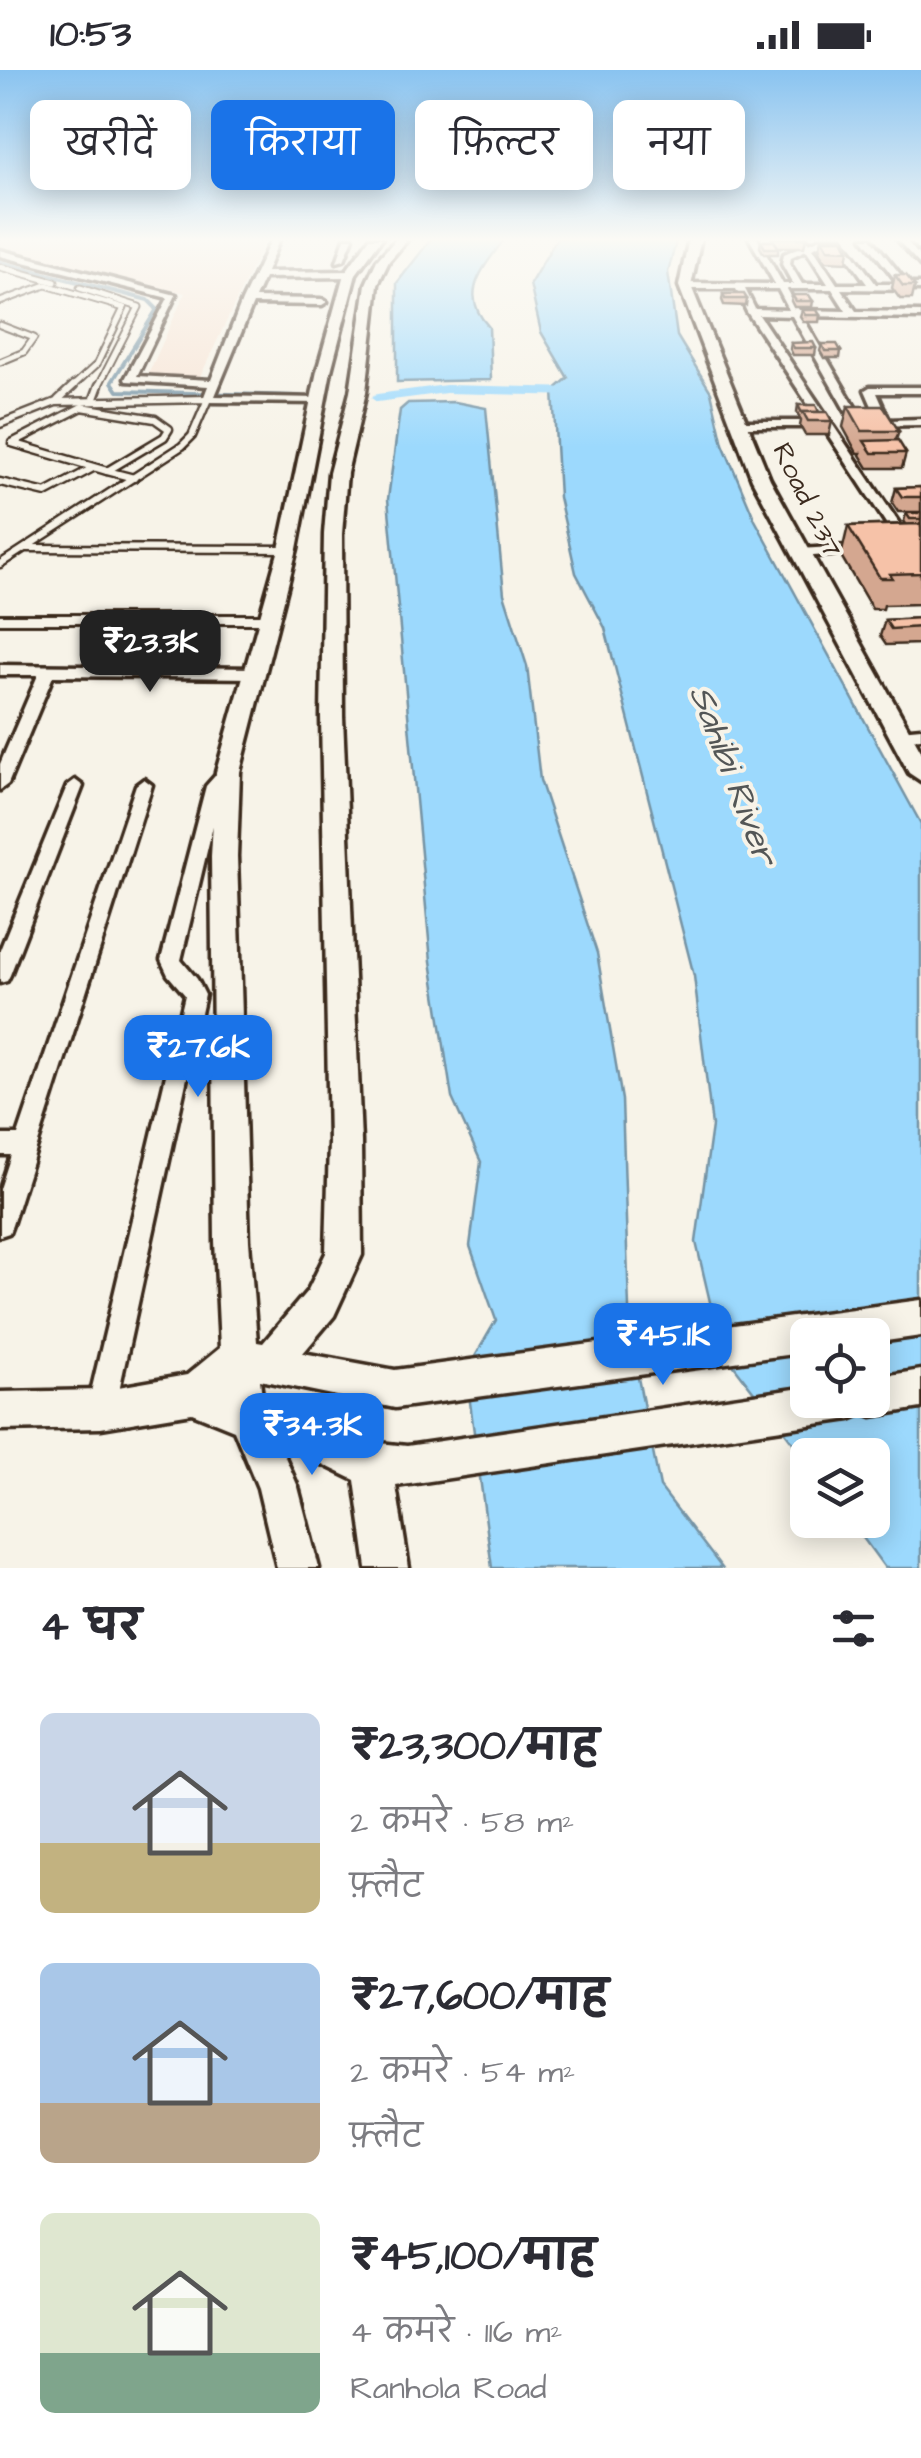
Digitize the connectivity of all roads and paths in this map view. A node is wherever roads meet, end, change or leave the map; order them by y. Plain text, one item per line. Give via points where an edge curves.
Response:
1 (124, 308) edge
2 (138, 308) edge
3 (166, 308) edge
4 (244, 308) edge
5 (337, 308) edge
6 (369, 308) edge
7 (694, 308) edge
8 (750, 308) edge
9 (792, 308) edge
10 (849, 308) edge
11 (752, 312) junction
12 (794, 313) junction
13 (853, 314) junction
14 (921, 315) edge
15 (0, 325) edge
16 (0, 362) edge
17 (840, 390) junction
18 (870, 390) junction
19 (921, 390) edge
20 (211, 391) junction
21 (320, 400) junction
22 (93, 401) junction
23 (56, 402) junction
24 (921, 422) edge
25 (886, 423) junction
26 (0, 424) edge
27 (743, 424) junction
28 (828, 424) junction
29 (859, 424) junction
30 (12, 444) junction
31 (0, 450) edge
32 (93, 468) junction
33 (107, 471) junction
34 (134, 478) junction
35 (0, 482) edge
36 (908, 547) junction
37 (24, 548) junction
38 (890, 548) edge
39 (288, 549) junction
40 (872, 549) edge
41 (800, 553) junction
42 (0, 564) edge
43 (921, 566) edge
44 (0, 619) edge
45 (269, 619) junction
46 (0, 670) edge
47 (46, 671) junction
48 (255, 672) junction
49 (921, 734) edge
50 (900, 736) junction
51 (228, 772) junction
52 (921, 773) edge
53 (0, 784) edge
54 (144, 784) dead end
55 (75, 786) dead end
56 (0, 976) edge
57 (0, 1144) edge
58 (26, 1145) junction
59 (0, 1226) edge
60 (921, 1318) edge
61 (271, 1364) junction
62 (921, 1390) edge
63 (195, 1393) junction
64 (890, 1394) edge
65 (790, 1408) edge
66 (101, 1409) junction
67 (0, 1411) edge
68 (264, 1418) junction
69 (376, 1463) junction
70 (298, 1568) edge
71 (388, 1568) edge

1 - 23 lane via 97,364
2 - 22 lane
3 - 20 street via 130,378
4 - 20 street
5 - 21 street
6 - 61 street via 333,534 346,1244 336,1278
7 - 27 street, Road 237
8 - 11 street
9 - 12 street
10 - 13 street
11 - 12 street
11 - 28 street
12 - 13 street
12 - 17 street
13 - 14 street
15 - 16 lane via 34,338 24,352
17 - 18 street
17 - 29 street
18 - 19 street
18 - 25 street
20 - 21 street
20 - 22 lane
20 - 34 lane via 187,442
21 - 39 street
22 - 23 lane
23 - 26 lane
24 - 25 street
25 - 29 street
27 - 28 street
27 - 41 street, Road 237 via 772,504
28 - 29 street
28 - 36 street
30 - 31 lane
30 - 32 lane
30 - 33 lane via 82,406 156,418 170,430
32 - 33 lane
32 - 35 lane via 46,494
33 - 34 lane
34 - 37 lane
36 - 38 street
36 - 43 street
37 - 39 lane
37 - 42 lane
39 - 45 street
40 - 41 street
41 - 50 street, Road 237
44 - 45 lane
45 - 48 street
46 - 47 street
47 - 48 street
47 - 53 street
48 - 51 street
49 - 50 street
50 - 52 street, Road 237
51 - 61 street via 227,1000
51 - 66 street via 214,786 171,960 195,995
54 - 58 street
55 - 56 street
57 - 58 street
58 - 59 street
60 - 61 street via 395,1388
61 - 63 street
61 - 68 street
62 - 64 street
63 - 66 street
63 - 68 street via 226,1410
65 - 69 street
66 - 67 street
68 - 69 street
68 - 70 street
69 - 71 street

